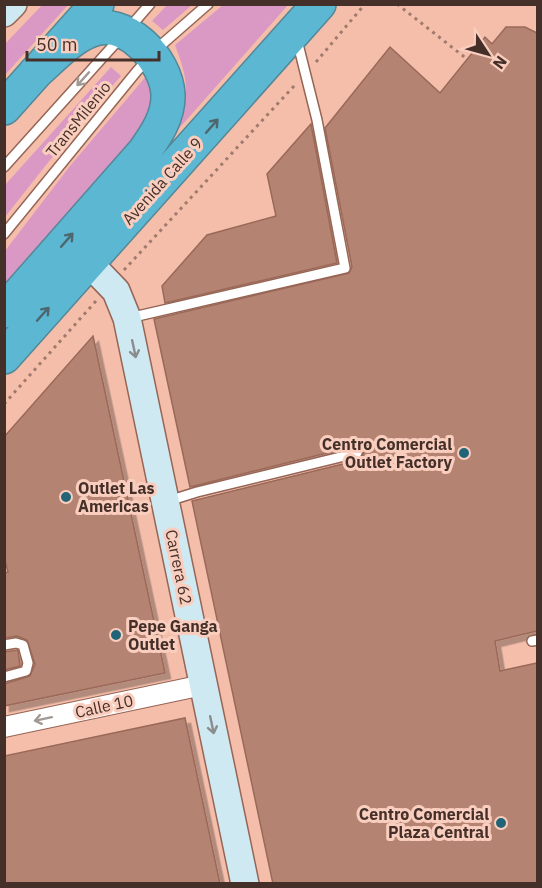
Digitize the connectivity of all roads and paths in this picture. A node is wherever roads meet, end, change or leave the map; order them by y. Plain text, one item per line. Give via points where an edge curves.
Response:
1 (13, 4) edge
2 (150, 4) edge
3 (208, 4) edge
4 (319, 4) edge
5 (365, 4) edge
6 (397, 4) edge
7 (90, 10) edge
8 (4, 13) edge
9 (294, 32) junction
10 (125, 33) junction
11 (151, 55) junction
12 (467, 59) dead end
13 (35, 74) junction
14 (306, 75) junction
15 (4, 108) edge
16 (4, 167) edge
17 (4, 234) edge
18 (135, 257) dead end
19 (89, 263) junction
20 (91, 307) dead end
21 (4, 311) edge
22 (127, 318) junction
23 (4, 357) edge
24 (4, 405) edge
25 (357, 453) dead end
26 (165, 501) junction
27 (4, 645) edge
28 (4, 676) edge
29 (203, 685) junction
30 (4, 727) edge
31 (245, 884) edge

1 - 8 street
2 - 10 lane, TransMilenio
3 - 11 lane, TransMilenio
4 - 9 highway, Avenida Calle 9
5 - 14 path
6 - 12 path
7 - 13 highway
9 - 14 lane
19 -> 9 highway, Avenida Calle 9
10 - 11 highway
10 - 13 highway via 114,28 90,30
10 -> 16 lane, TransMilenio
11 - 17 lane, TransMilenio
21 -> 11 highway via 155,137 167,107 168,93 165,77
13 - 15 highway
14 - 18 path
14 - 22 lane via 345,268
19 - 22 street, Carrera 62 via 116,291
23 -> 19 highway, Avenida Calle 9
20 - 24 path
22 -> 26 street, Carrera 62
25 - 26 lane
26 - 29 street, Carrera 62
27 - 28 lane via 23,645 28,663 26,671
29 -> 30 street, Calle 10
29 -> 31 street, Carrera 62

